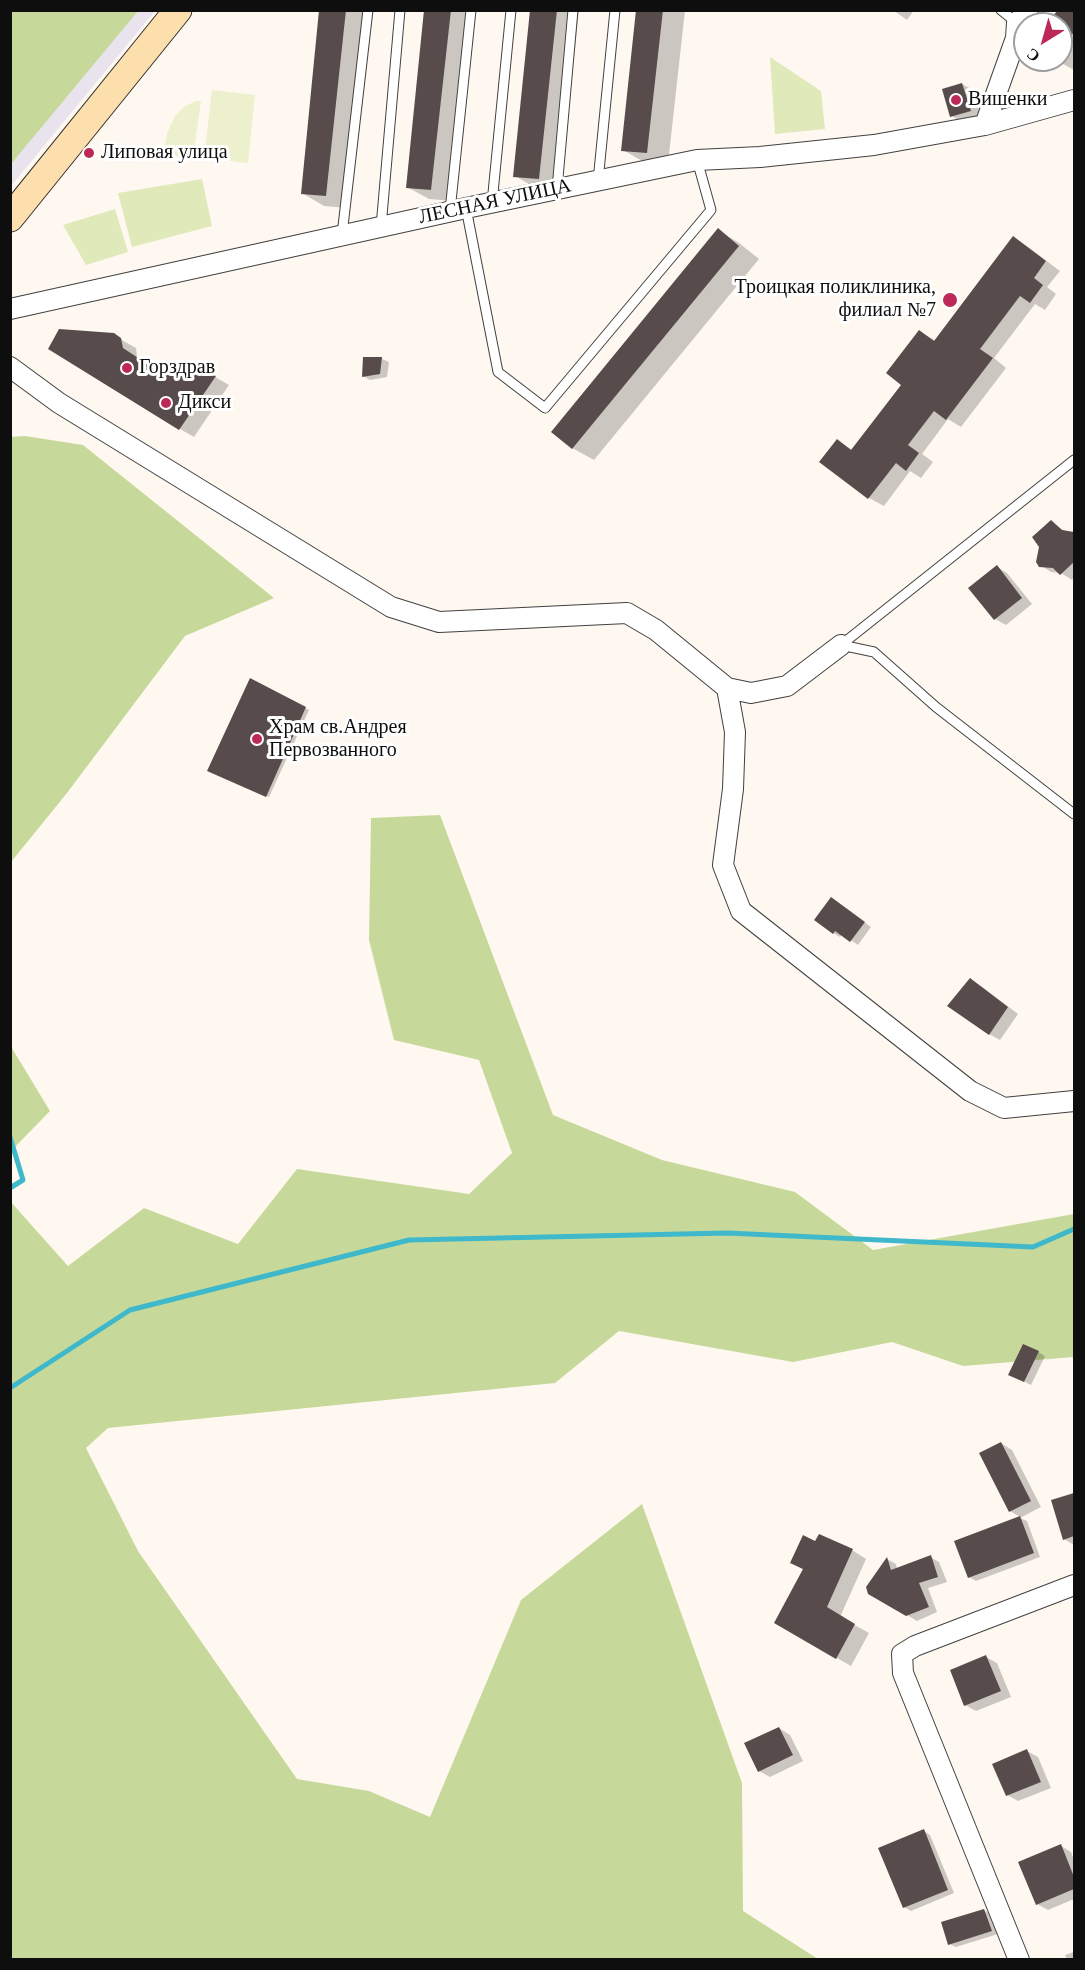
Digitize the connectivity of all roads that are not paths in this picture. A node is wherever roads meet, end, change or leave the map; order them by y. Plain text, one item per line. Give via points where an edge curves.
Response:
1 (178, 10) edge
2 (369, 10) edge
3 (400, 10) edge
4 (471, 10) edge
5 (511, 10) edge
6 (573, 10) edge
7 (615, 10) edge
8 (1013, 46) edge
9 (1074, 100) edge
10 (985, 125) junction
11 (697, 160) junction
12 (598, 181) junction
13 (557, 189) junction
14 (492, 202) junction
15 (458, 210) junction
16 (10, 218) edge
17 (381, 227) junction
18 (342, 235) junction
19 (10, 309) edge
20 (10, 367) edge
21 (1074, 460) edge
22 (841, 645) junction
23 (727, 688) junction
24 (1074, 814) edge
25 (1072, 1101) edge
26 (1074, 1585) edge
27 (1019, 1959) edge

1 - 16 street
2 - 18 lane
3 - 17 lane
4 - 15 lane
5 - 14 lane
6 - 13 lane
7 - 12 lane
8 - 10 street
9 - 10 street, ЛЕСНАЯ УЛИЦА
10 - 11 street, ЛЕСНАЯ УЛИЦА via 874,145
11 - 12 street, ЛЕСНАЯ УЛИЦА
11 - 15 lane via 711,210 545,408 498,372
12 - 13 street, ЛЕСНАЯ УЛИЦА
13 - 14 street, ЛЕСНАЯ УЛИЦА
14 - 15 street, ЛЕСНАЯ УЛИЦА
15 - 17 street, ЛЕСНАЯ УЛИЦА
17 - 18 street, ЛЕСНАЯ УЛИЦА
18 - 19 street, ЛЕСНАЯ УЛИЦА
20 - 23 street via 59,403 391,607 440,622 627,613 656,630
21 - 22 lane
22 - 23 street via 787,686 751,693
22 - 24 lane via 874,652 936,707
23 - 25 street via 735,732 733,789 723,865 741,911 970,1091 1004,1108
26 - 27 street via 902,1654 903,1673

